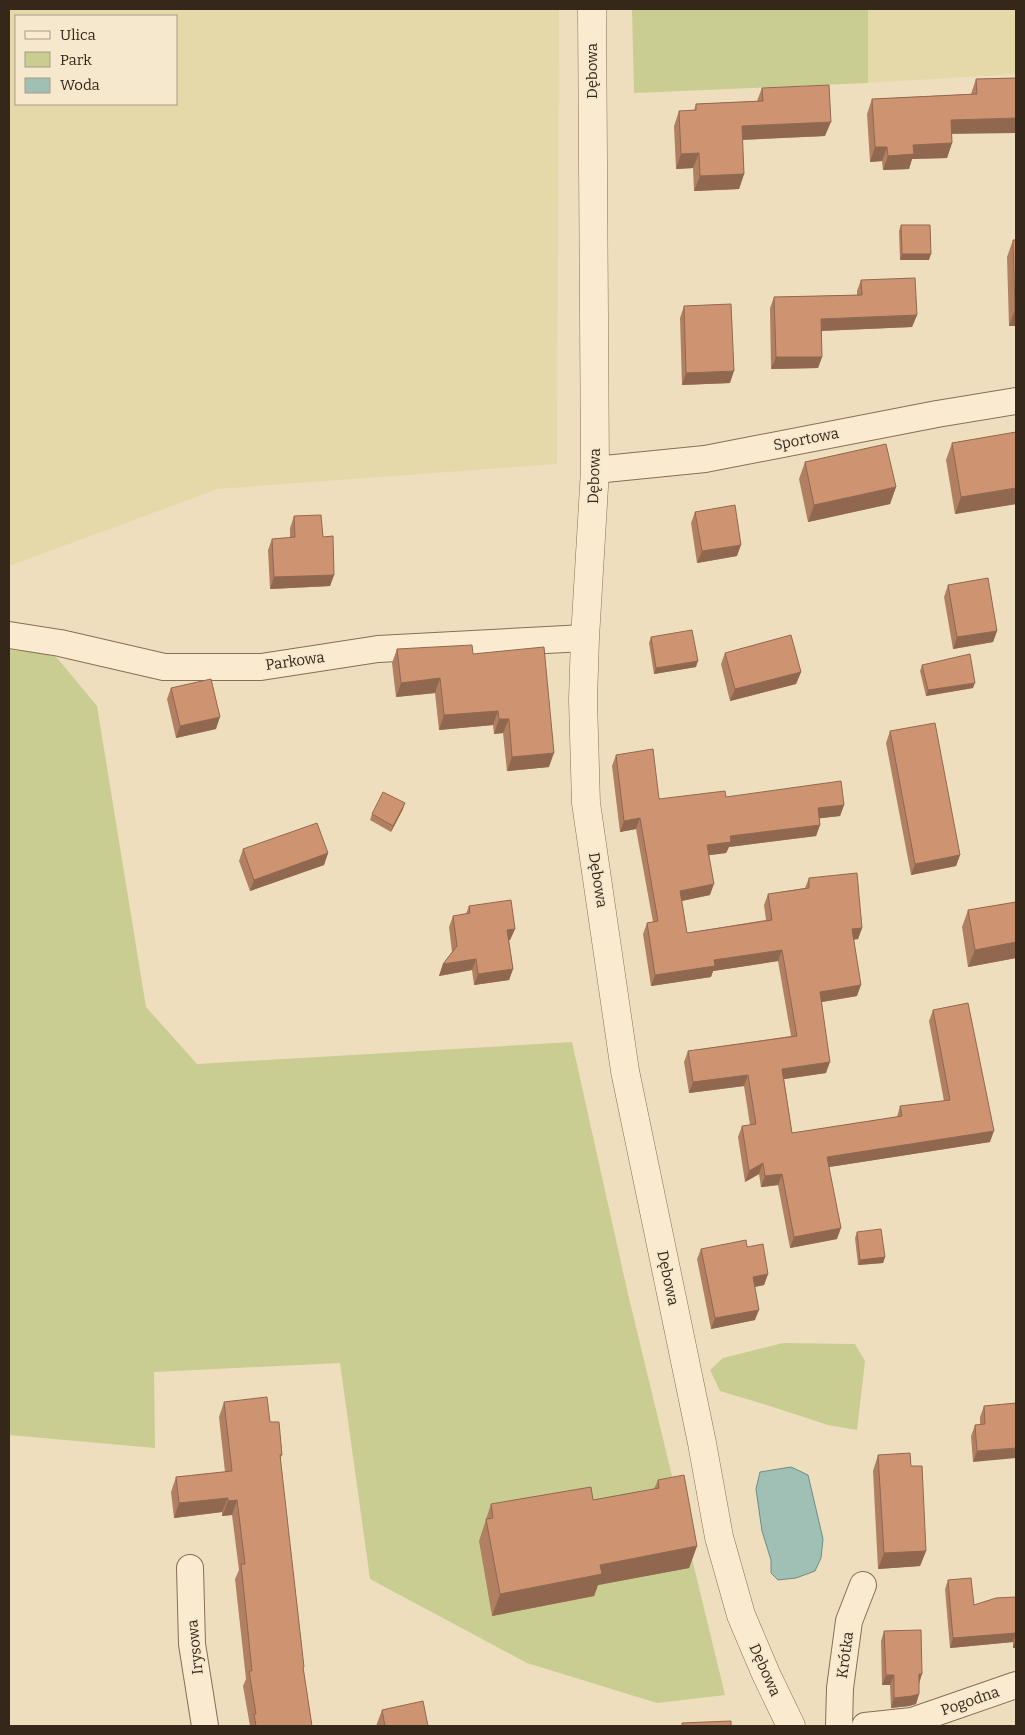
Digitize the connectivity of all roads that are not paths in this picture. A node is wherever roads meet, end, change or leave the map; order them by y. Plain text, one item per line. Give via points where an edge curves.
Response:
1 (592, 9) edge
2 (1016, 401) edge
3 (595, 470) junction
4 (9, 635) edge
5 (585, 638) junction
6 (190, 1568) dead end
7 (863, 1585) dead end
8 (1016, 1685) edge
9 (205, 1726) edge
10 (791, 1726) edge
11 (839, 1726) edge
12 (865, 1726) edge

1 - 3 street, Dębowa
2 - 3 street, Sportowa via 705,459
3 - 5 street, Dębowa
4 - 5 street, Parkowa via 164,667 260,667 378,649
5 - 10 street, Dębowa via 586,803 625,1071 719,1537 741,1616
6 - 9 street, Irysowa via 192,1644
7 - 11 street, Krótka via 849,1620 840,1688
8 - 12 street, Pogodna via 912,1721

